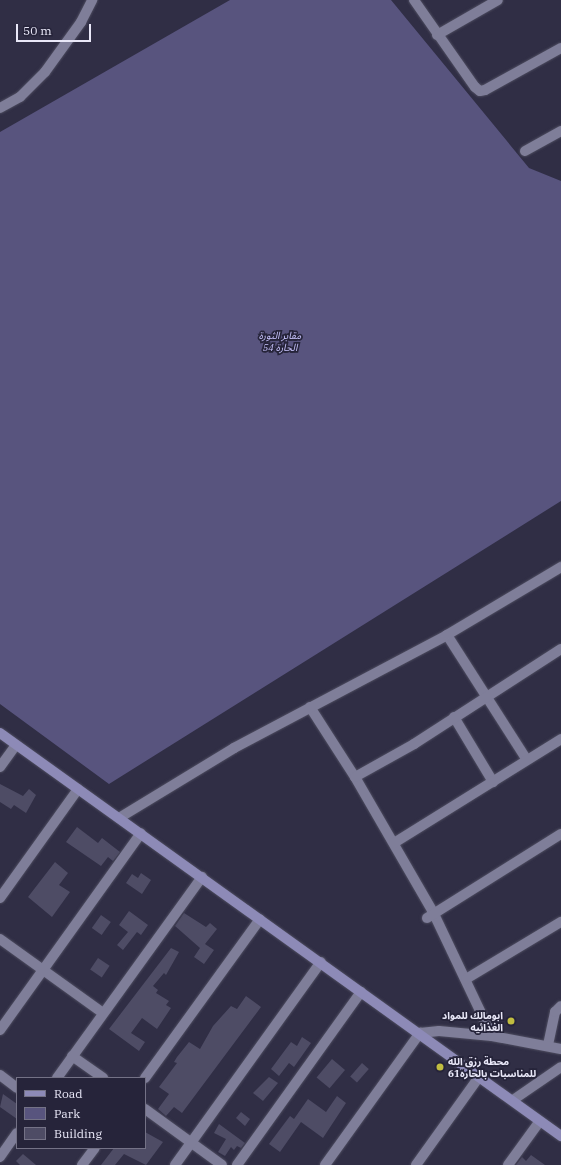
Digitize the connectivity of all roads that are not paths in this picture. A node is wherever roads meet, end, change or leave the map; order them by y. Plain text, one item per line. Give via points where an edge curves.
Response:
1 (92, 0) edge
2 (414, 0) edge
3 (498, 0) edge
4 (437, 35) junction
5 (561, 48) edge
6 (0, 108) edge
7 (561, 131) edge
8 (525, 152) dead end
9 (561, 567) edge
10 (447, 635) junction
11 (561, 649) edge
12 (488, 697) junction
13 (310, 707) junction
14 (454, 717) junction
15 (0, 733) edge
16 (561, 739) edge
17 (16, 745) junction
18 (527, 760) junction
19 (0, 767) edge
20 (355, 777) junction
21 (493, 782) junction
22 (78, 789) junction
23 (119, 818) junction
24 (141, 834) junction
25 (561, 834) edge
26 (394, 843) junction
27 (202, 877) junction
28 (1, 896) edge
29 (431, 916) junction
30 (260, 919) junction
31 (561, 922) edge
32 (0, 939) edge
33 (321, 962) junction
34 (43, 970) junction
35 (466, 979) junction
36 (362, 992) junction
37 (561, 1006) edge
38 (103, 1014) junction
39 (0, 1030) edge
40 (420, 1033) junction
41 (492, 1036) junction
42 (548, 1045) junction
43 (561, 1049) edge
44 (72, 1056) junction
45 (561, 1067) edge
46 (0, 1075) edge
47 (58, 1077) edge
48 (102, 1077) edge
49 (146, 1077) edge
50 (479, 1077) junction
51 (16, 1087) edge
52 (513, 1100) junction
53 (146, 1110) edge
54 (540, 1121) junction
55 (16, 1134) edge
56 (561, 1136) edge
57 (191, 1143) junction
58 (94, 1149) edge
59 (0, 1157) edge
60 (82, 1165) edge
61 (175, 1165) edge
62 (222, 1165) edge
63 (237, 1165) edge
64 (326, 1165) edge
65 (416, 1165) edge
66 (508, 1165) edge

1 - 6 street via 81,22 45,72 20,97
2 - 4 street
3 - 4 street
4 - 5 street via 480,90 485,90
7 - 8 street
9 - 10 street
10 - 12 street
10 - 13 street
11 - 12 street
12 - 14 street
12 - 18 street
13 - 20 street
13 - 23 street via 206,764
14 - 20 street
14 - 21 street
15 - 17 main road
16 - 18 street
17 - 19 street
17 - 22 main road
18 - 21 street
20 - 26 street
21 - 26 street
22 - 23 main road
22 - 28 street
23 - 24 main road
24 - 27 main road
24 - 34 street
25 - 29 street
26 - 29 street
27 - 30 main road
27 - 38 street
29 - 35 street
30 - 33 main road
30 - 49 street
31 - 35 street
32 - 34 street
33 - 36 main road
33 - 57 street
34 - 38 street
34 - 39 street
35 - 41 street
36 - 40 main road
36 - 63 street
37 - 42 street via 556,1012
38 - 44 street
40 - 41 street via 439,1031
40 - 50 main road
40 - 64 street
41 - 42 street
42 - 43 street
44 - 47 street
44 - 48 street
45 - 52 street
46 - 51 street
50 - 52 main road
50 - 65 street
52 - 54 main road
53 - 57 street
54 - 56 main road
54 - 66 street
55 - 59 street
57 - 61 street
57 - 62 street
58 - 60 street

